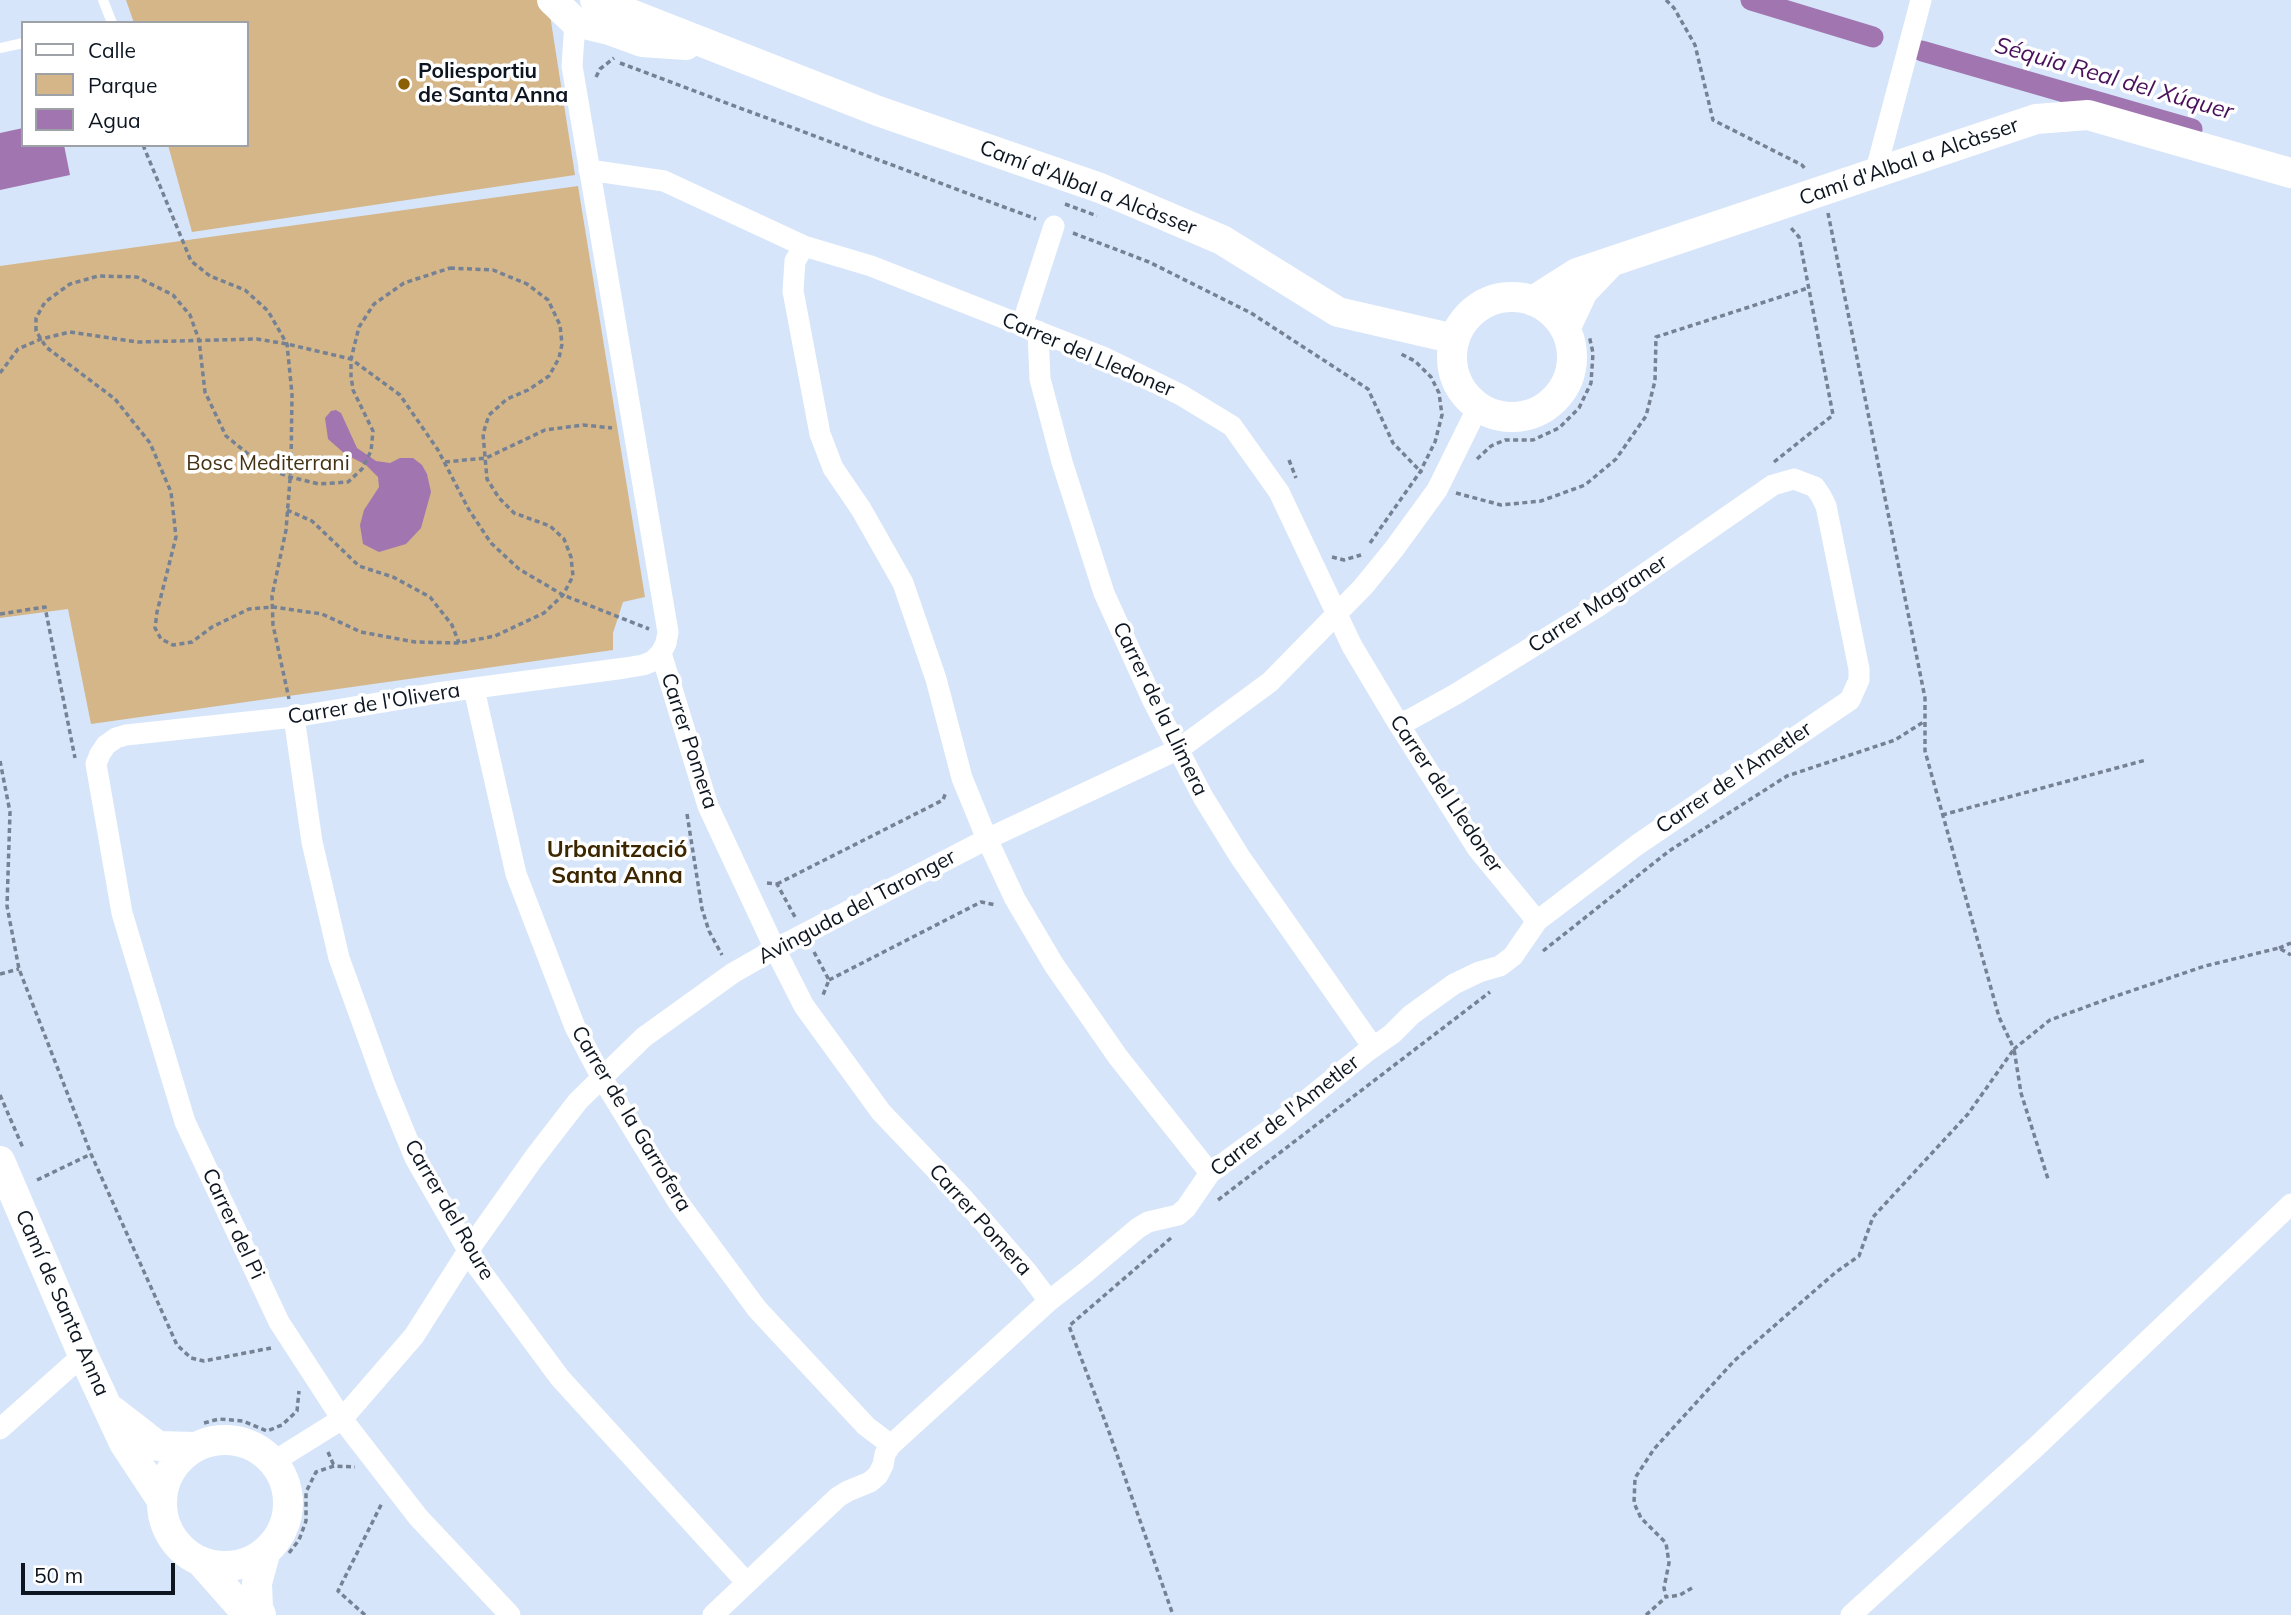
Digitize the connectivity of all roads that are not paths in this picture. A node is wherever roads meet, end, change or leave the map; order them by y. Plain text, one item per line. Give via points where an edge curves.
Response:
1 (103, 0) edge
2 (552, 0) edge
3 (1920, 0) edge
4 (585, 11) edge
5 (111, 21) edge
6 (21, 43) edge
7 (0, 48) edge
8 (715, 48) junction
9 (589, 170) junction
10 (1875, 173) junction
11 (2291, 173) edge
12 (1054, 226) road end
13 (804, 246) junction
14 (1613, 260) junction
15 (1533, 301) junction
16 (1576, 327) junction
17 (1030, 328) junction
18 (1455, 339) junction
19 (1478, 407) junction
20 (1338, 614) junction
21 (661, 653) junction
22 (1859, 680) joint
23 (474, 689) junction
24 (292, 709) junction
25 (1398, 723) junction
26 (1179, 749) junction
27 (96, 764) joint
28 (987, 839) junction
29 (1537, 921) junction
30 (775, 950) junction
31 (1373, 1047) junction
32 (602, 1079) junction
33 (13, 1158) edge
34 (1210, 1173) junction
35 (2291, 1204) edge
36 (468, 1251) junction
37 (1049, 1301) junction
38 (83, 1355) junction
39 (107, 1407) junction
40 (342, 1419) junction
41 (0, 1429) edge
42 (195, 1436) junction
43 (891, 1445) junction
44 (273, 1462) junction
45 (161, 1499) junction
46 (276, 1555) junction
47 (204, 1564) junction
48 (747, 1583) junction
49 (248, 1615) edge
50 (261, 1615) edge
51 (510, 1615) edge
52 (713, 1615) edge
53 (1851, 1615) edge

1 - 5 lane
2 - 4 street, Camí d'Albal a Alcàsser
3 - 10 street
4 - 8 street, Camí d'Albal a Alcàsser via 640,16
4 - 8 street, Camí d'Albal a Alcàsser via 609,30 642,42
4 - 9 street, Carrer Pomera via 572,66
6 - 7 lane
8 - 18 street, Camí d'Albal a Alcàsser via 878,111 1100,188 1222,240 1338,312
9 - 13 street, Carrer del Lledoner via 664,181
9 - 21 street, Carrer Pomera via 668,632
10 - 11 street, Camí d'Albal a Alcàsser via 2036,119 2088,115
10 - 14 street, Camí d'Albal a Alcàsser
12 - 17 street
13 - 17 street, Carrer del Lledoner via 871,266
13 - 28 street via 795,261 793,291 820,434 833,468 903,583 936,679 962,778
14 - 15 street via 1577,273
14 - 16 street, Camí d'Albal a Alcàsser via 1583,291
15 - 16 street
15 - 18 street via 1504,298 1477,308
16 - 19 street via 1571,368 1552,402 1535,413 1516,417
17 - 20 street, Carrer del Lledoner via 1170,389 1232,426 1279,492
17 - 26 street, Carrer de la Llimera via 1062,462 1104,593
18 - 19 street via 1455,377
19 - 20 street, Avinguda del Taronger via 1440,484 1394,549
20 - 25 street, Carrer del Lledoner
20 - 26 street, Avinguda del Taronger via 1270,682
21 - 23 street, Carrer de l'Olivera via 643,665
21 - 30 street, Carrer Pomera via 708,806
22 - 25 street, Carrer Magraner via 1826,506 1815,487 1794,479 1773,485 1597,607 1457,694
22 - 29 street, Carrer de l'Ametler via 1850,700 1669,822
23 - 24 street, Carrer de l'Olivera
23 - 32 street, Carrer de la Garrofera via 516,874 575,1027
24 - 27 street, Carrer de l'Olivera via 126,735 106,745
24 - 36 street, Carrer del Roure via 312,842 339,958 415,1158
25 - 29 street, Carrer del Lledoner via 1477,848
26 - 28 street, Avinguda del Taronger
26 - 31 street, Carrer de la Llimera via 1240,857
27 - 40 street, Carrer del Pi via 121,913 185,1122 279,1322
28 - 30 street, Avinguda del Taronger
28 - 34 street via 1054,965 1118,1057
29 - 31 street, Carrer de l'Ametler via 1513,956 1500,966 1454,984
30 - 32 street, Avinguda del Taronger via 733,973 644,1037
30 - 37 street, Carrer Pomera via 804,1006 881,1112
31 - 34 street, Carrer de l'Ametler
32 - 36 street, Avinguda del Taronger via 548,1139
32 - 43 street, Carrer de la Garrofera via 678,1202 757,1308 866,1426
33 - 38 street, Camí de Santa Anna
34 - 37 street, Carrer de l'Ametler via 1178,1215 1138,1228
35 - 53 street
36 - 40 street, Avinguda del Taronger via 414,1336
36 - 48 street, Carrer del Roure via 560,1378
37 - 43 street, Carrer de l'Ametler
38 - 39 street, Camí de Santa Anna
38 - 41 street
39 - 42 street, Camí de Santa Anna via 158,1446
39 - 45 street, Camí de Santa Anna via 124,1443
40 - 44 street, Avinguda del Taronger
40 - 51 street, Carrer del Pi via 418,1517
42 - 44 street via 237,1441 257,1448
42 - 45 street via 166,1478
43 - 48 street, Carrer de l'Ametler via 878,1475 838,1497
44 - 46 street via 284,1479 288,1499
45 - 47 street via 171,1539 185,1554
46 - 47 street via 224,1568
46 - 50 street via 257,1583
47 - 49 street
48 - 52 street, Carrer de l'Ametler

